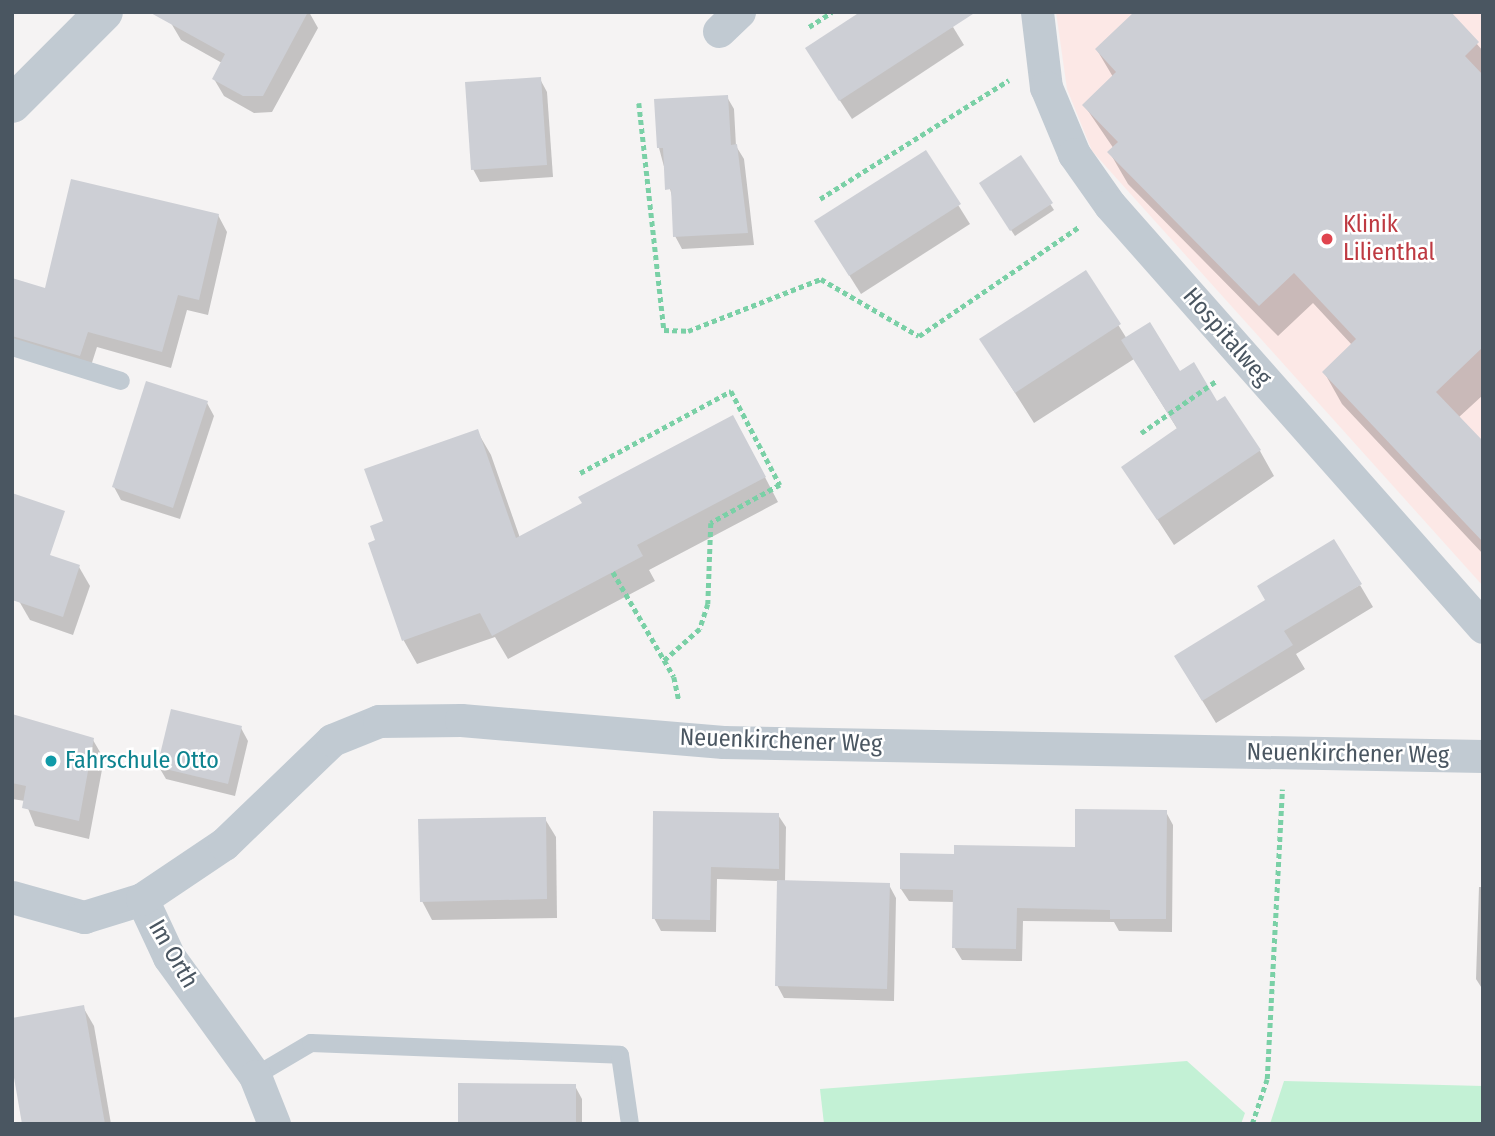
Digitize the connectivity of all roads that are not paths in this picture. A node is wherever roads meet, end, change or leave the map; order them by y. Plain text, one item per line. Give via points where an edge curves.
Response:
1 (104, 12) edge
2 (1037, 12) edge
3 (12, 104) edge
4 (12, 347) edge
5 (121, 381) dead end
6 (1483, 627) edge
7 (1483, 756) edge
8 (12, 897) edge
9 (142, 900) junction
10 (255, 1076) junction
11 (274, 1124) edge
12 (630, 1124) edge

1 - 3 street
2 - 6 street, Hospitalweg via 1046,87 1074,154 1111,205
4 - 5 lane
7 - 9 street, Neuenkirchener Weg via 687,739 461,720 379,721 332,740 224,844
8 - 9 street, Im Orth via 84,917
9 - 10 street, Im Orth via 169,957
10 - 11 street, Im Orth
10 - 12 lane via 311,1043 620,1055

